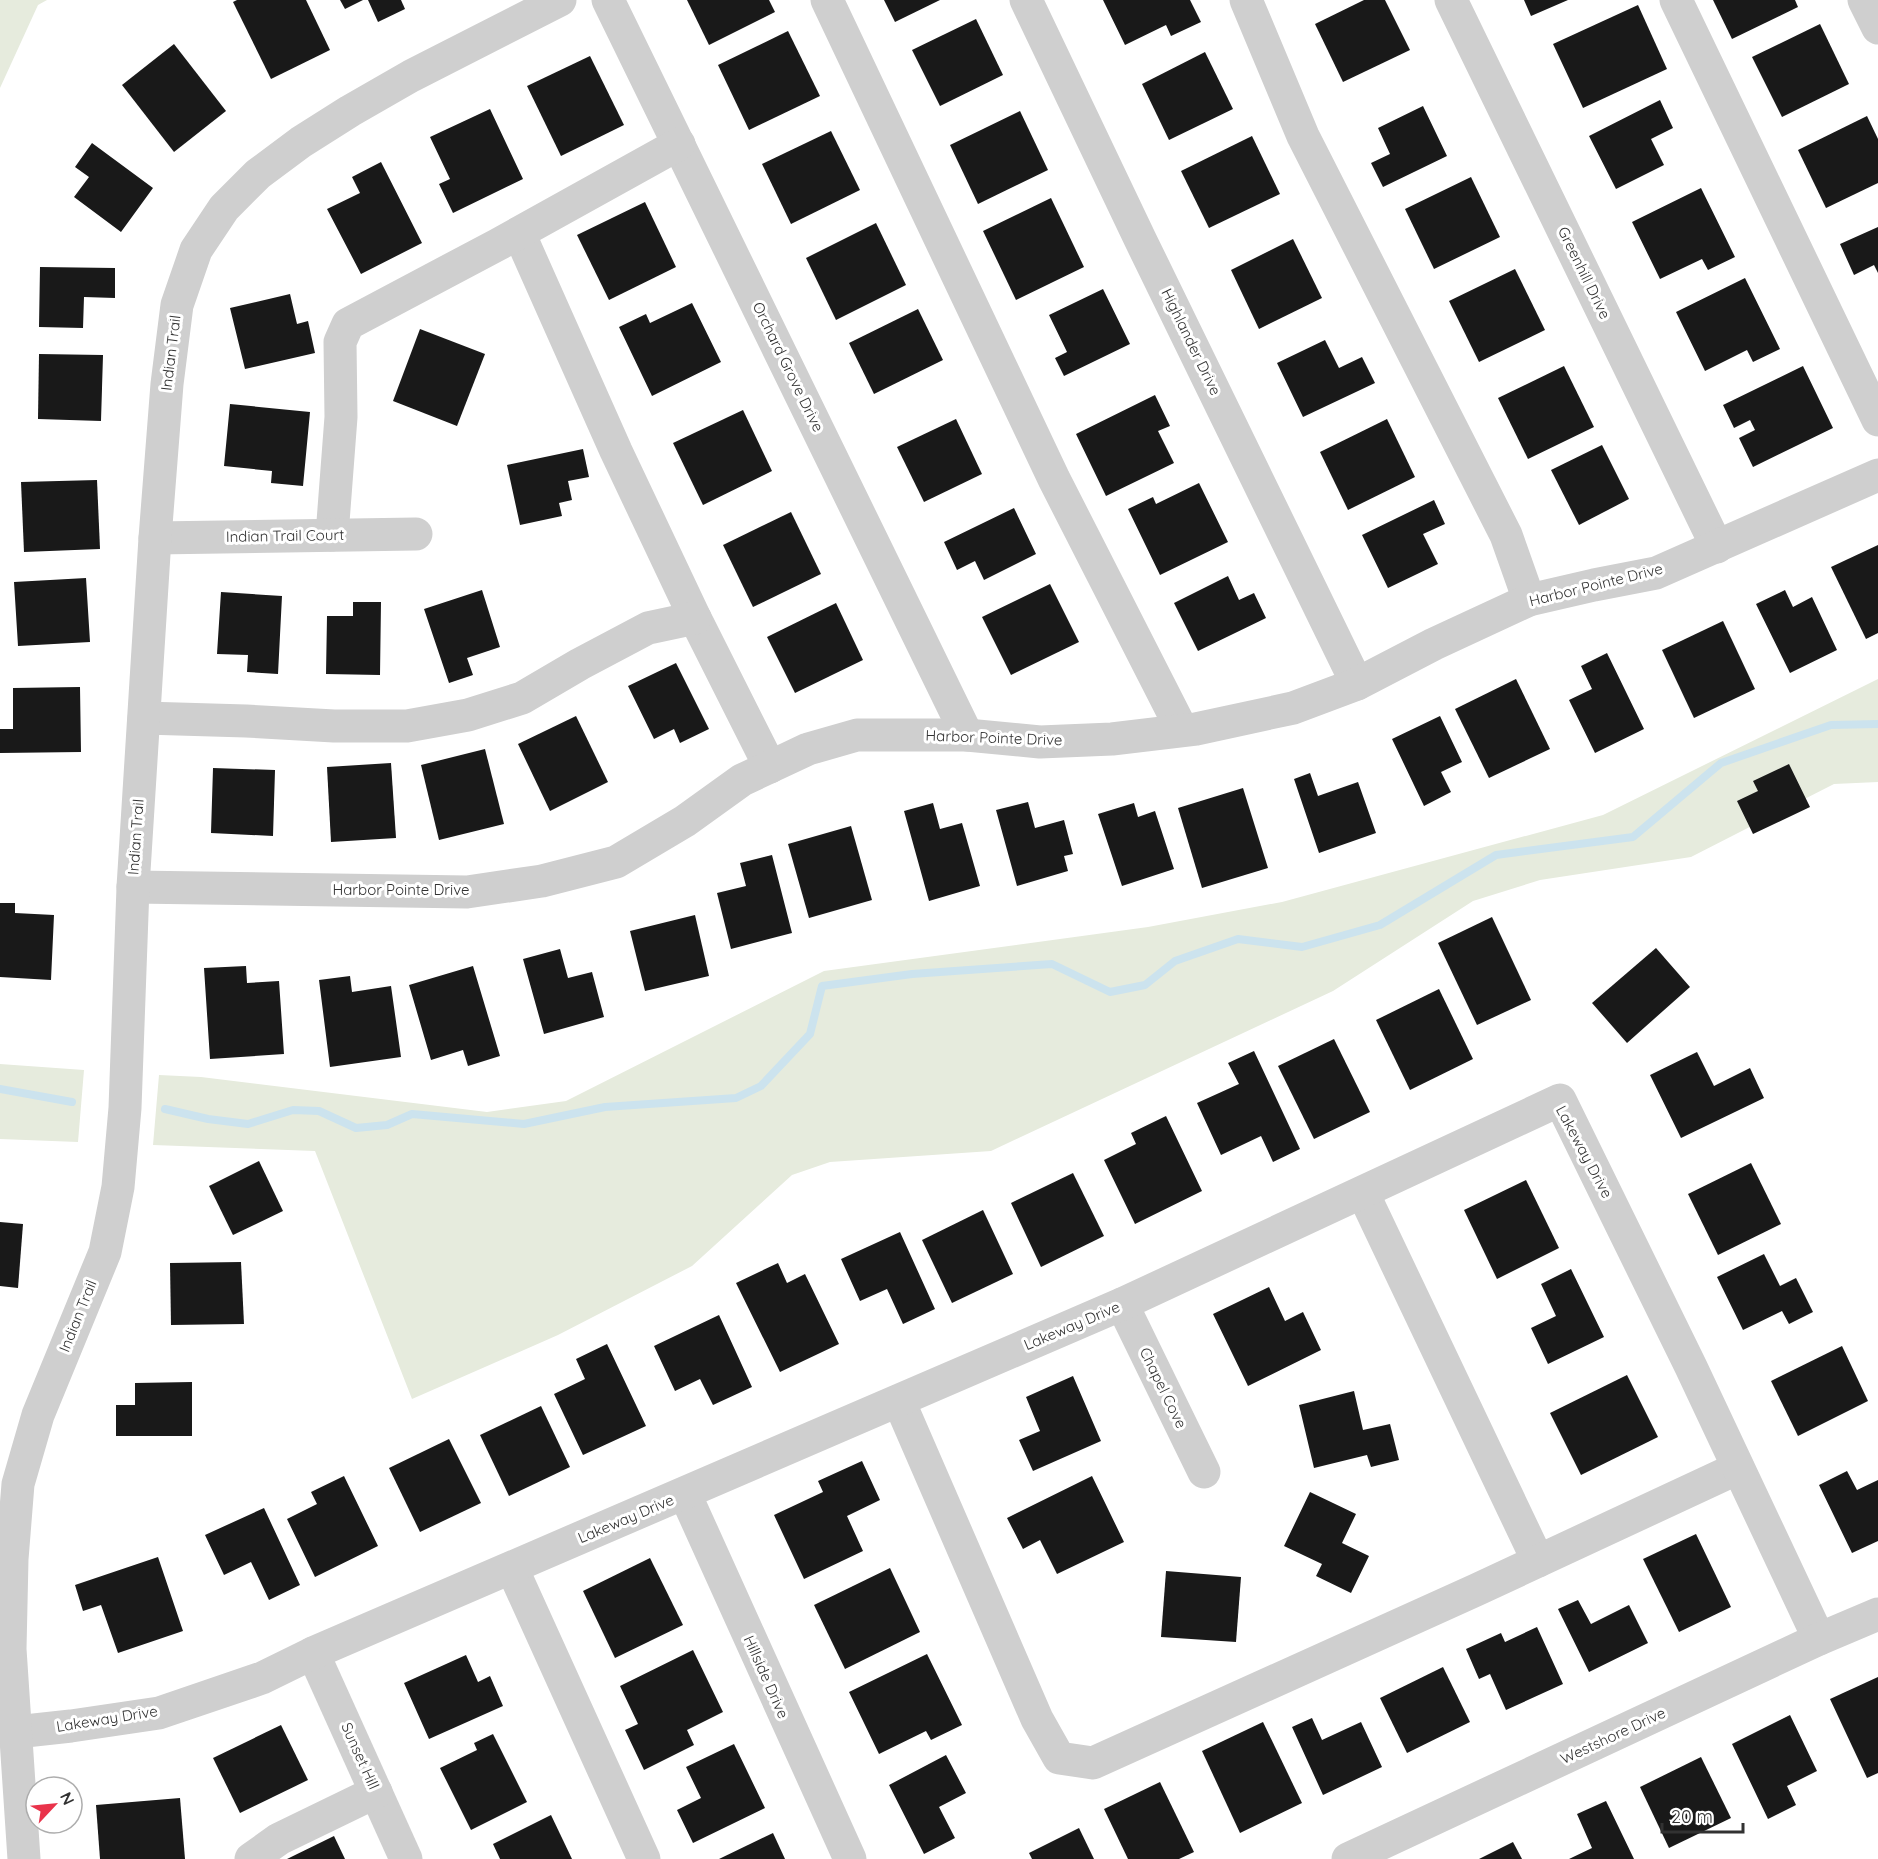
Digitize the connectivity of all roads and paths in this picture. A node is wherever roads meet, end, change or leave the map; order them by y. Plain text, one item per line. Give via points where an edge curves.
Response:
1 (560, 0) edge
2 (609, 0) edge
3 (826, 0) edge
4 (1026, 0) edge
5 (1246, 0) edge
6 (1451, 0) edge
7 (1676, 0) edge
8 (1864, 0) edge
9 (1878, 28) edge
10 (679, 144) junction
11 (519, 233) junction
12 (1878, 420) edge
13 (1878, 475) edge
14 (416, 534) dead end
15 (332, 535) junction
16 (155, 538) junction
17 (1717, 547) junction
18 (1529, 600) junction
19 (695, 618) junction
20 (1357, 684) junction
21 (144, 718) junction
22 (1182, 730) junction
23 (967, 735) junction
24 (770, 767) junction
25 (133, 886) junction
26 (1363, 1192) junction
27 (1122, 1304) junction
28 (899, 1401) junction
29 (1738, 1468) junction
30 (1204, 1472) dead end
31 (685, 1494) junction
32 (1538, 1562) junction
33 (512, 1568) junction
34 (1878, 1614) edge
35 (1819, 1640) junction
36 (313, 1653) junction
37 (16, 1732) junction
38 (376, 1792) junction
39 (24, 1859) edge
40 (251, 1859) edge
41 (406, 1859) edge
42 (644, 1859) edge
43 (850, 1859) edge
44 (1348, 1859) edge

1 - 16 street, Indian Trail via 350,111 258,174 224,208 196,249 177,305
2 - 10 street, Orchard Grove Drive
3 - 22 street via 1054,479
4 - 20 street, Highlander Drive
5 - 18 street via 1303,136 1506,535
6 - 17 street, Greenhill Drive
7 - 12 street
8 - 9 street
10 - 11 street
10 - 23 street, Orchard Grove Drive
11 - 15 street via 348,324 340,342 341,417
11 - 19 street
13 - 17 street, Harbor Pointe Drive
14 - 15 street, Indian Trail Court
15 - 16 street, Indian Trail Court
16 - 21 street, Indian Trail
17 - 18 street, Harbor Pointe Drive via 1656,573
18 - 20 street, Harbor Pointe Drive
19 - 21 street via 648,628 522,698 468,715 407,726
19 - 24 street
20 - 22 street, Harbor Pointe Drive via 1293,708
21 - 25 street, Indian Trail
22 - 23 street, Harbor Pointe Drive via 1112,740 1040,742
23 - 24 street, Harbor Pointe Drive via 857,735 808,749
24 - 25 street, Harbor Pointe Drive via 742,780 686,821 616,862 542,881 467,892
25 - 37 street, Indian Trail via 125,1108 118,1187 105,1252 38,1415 18,1484 10,1648
26 - 27 street, Lakeway Drive
26 - 29 street, Lakeway Drive via 1560,1100
26 - 32 street
27 - 28 street, Lakeway Drive
27 - 30 street, Chapel Cove
28 - 31 street, Lakeway Drive
28 - 32 street via 1037,1719 1059,1758 1093,1763
29 - 32 street
29 - 35 street, Lakeway Drive
31 - 33 street, Lakeway Drive
31 - 43 street, Hillside Drive
33 - 36 street, Lakeway Drive
33 - 42 street
34 - 35 street, Westshore Drive
35 - 44 street, Westshore Drive
36 - 37 street, Lakeway Drive via 262,1678 159,1713
36 - 38 street, Sunset Hill
37 - 39 street, Indian Trail
38 - 40 street via 279,1839
38 - 41 street, Sunset Hill

